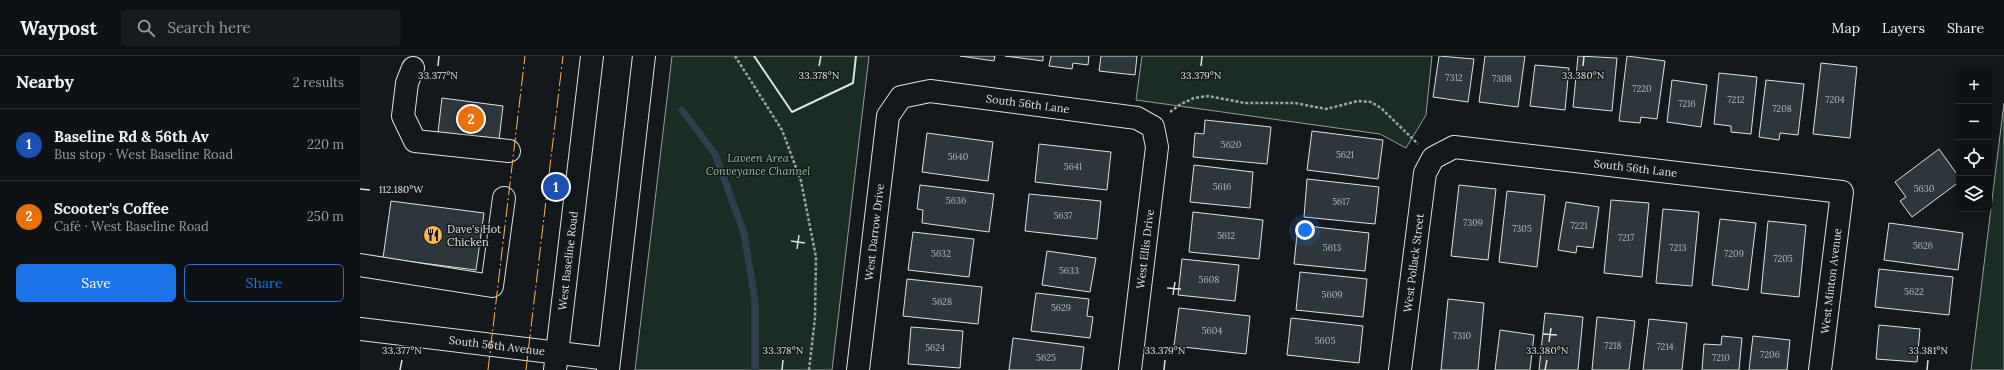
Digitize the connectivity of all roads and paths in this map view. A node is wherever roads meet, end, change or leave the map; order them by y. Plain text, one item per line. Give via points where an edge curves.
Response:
1 (592, 56) edge
2 (644, 56) edge
3 (735, 56) edge
4 (413, 68) dead end
5 (901, 97) joint
6 (1153, 127) junction
7 (509, 150) dead end
8 (1432, 158) junction
9 (1842, 192) joint
10 (504, 198) dead end
11 (360, 265) edge
12 (360, 329) edge
13 (556, 362) edge
14 (609, 365) edge
15 (809, 370) edge
16 (858, 370) edge
17 (1130, 370) edge
18 (1400, 370) edge
19 (1820, 370) edge

1 - 13 street, West Baseline Road
2 - 14 street
3 - 15 path via 782,130 801,181 816,257 815,318
4 - 7 street via 407,83 403,116 415,141
5 - 6 street, South 56th Lane via 930,91 1137,118
5 - 16 street, West Darrow Drive via 888,116
6 - 8 path via 1181,104 1194,98 1208,96 1245,103 1295,103 1326,109 1358,101 1371,102 1381,108
6 - 17 street, West Ellis Drive via 1158,147
8 - 9 street, South 56th Lane via 1454,147
8 - 18 street, West Pollack Street via 1425,173
9 - 19 street, West Minton Avenue
10 - 11 street via 492,286
12 - 13 street, South 56th Avenue
13 - 14 street, South 56th Avenue

